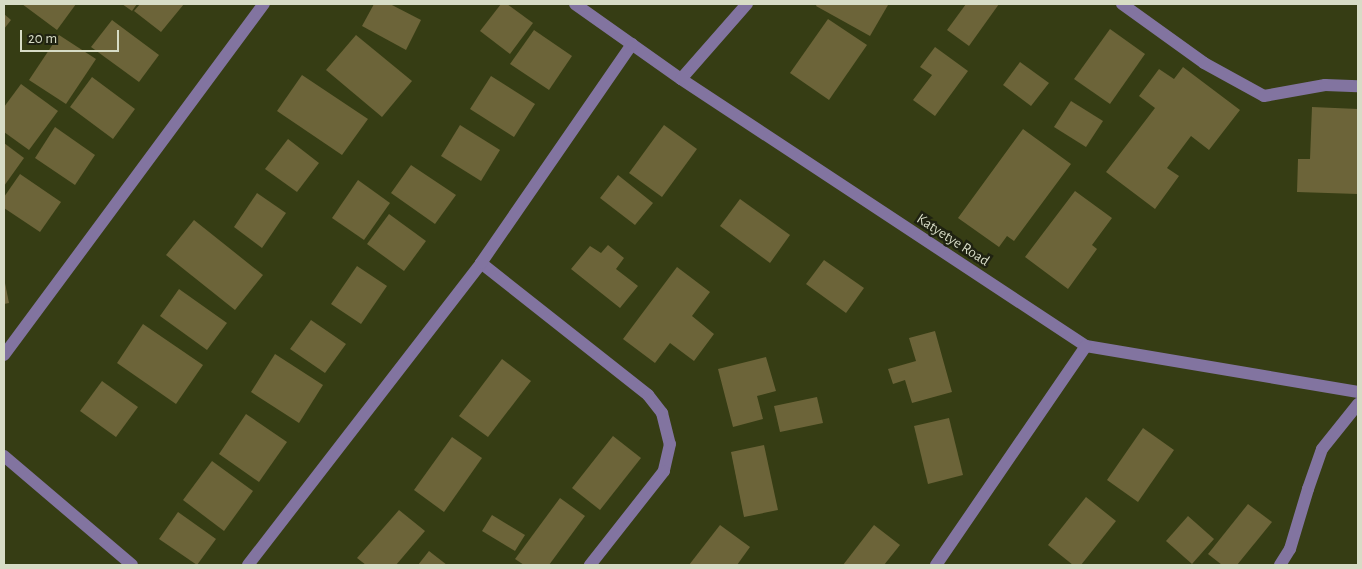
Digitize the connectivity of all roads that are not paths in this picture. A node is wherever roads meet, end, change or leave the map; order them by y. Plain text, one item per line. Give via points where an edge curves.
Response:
1 (264, 4) edge
2 (575, 4) edge
3 (746, 4) edge
4 (1122, 4) edge
5 (632, 44) junction
6 (681, 80) junction
7 (1358, 86) edge
8 (481, 263) junction
9 (1086, 346) junction
10 (4, 355) edge
11 (1358, 392) edge
12 (1358, 404) edge
13 (4, 456) edge
14 (132, 565) edge
15 (248, 565) edge
16 (590, 565) edge
17 (936, 565) edge
18 (1280, 565) edge

1 - 10 street
2 - 5 street, Katyetye Road
3 - 6 street
4 - 7 street via 1204,63 1264,96 1325,85
5 - 6 street, Katyetye Road
5 - 8 street
6 - 9 street, Katyetye Road
8 - 15 street
8 - 16 street via 648,395 662,413 670,444 664,471
9 - 11 street, Katyetye Road
9 - 17 street
12 - 18 street via 1322,450 1290,549
13 - 14 street

